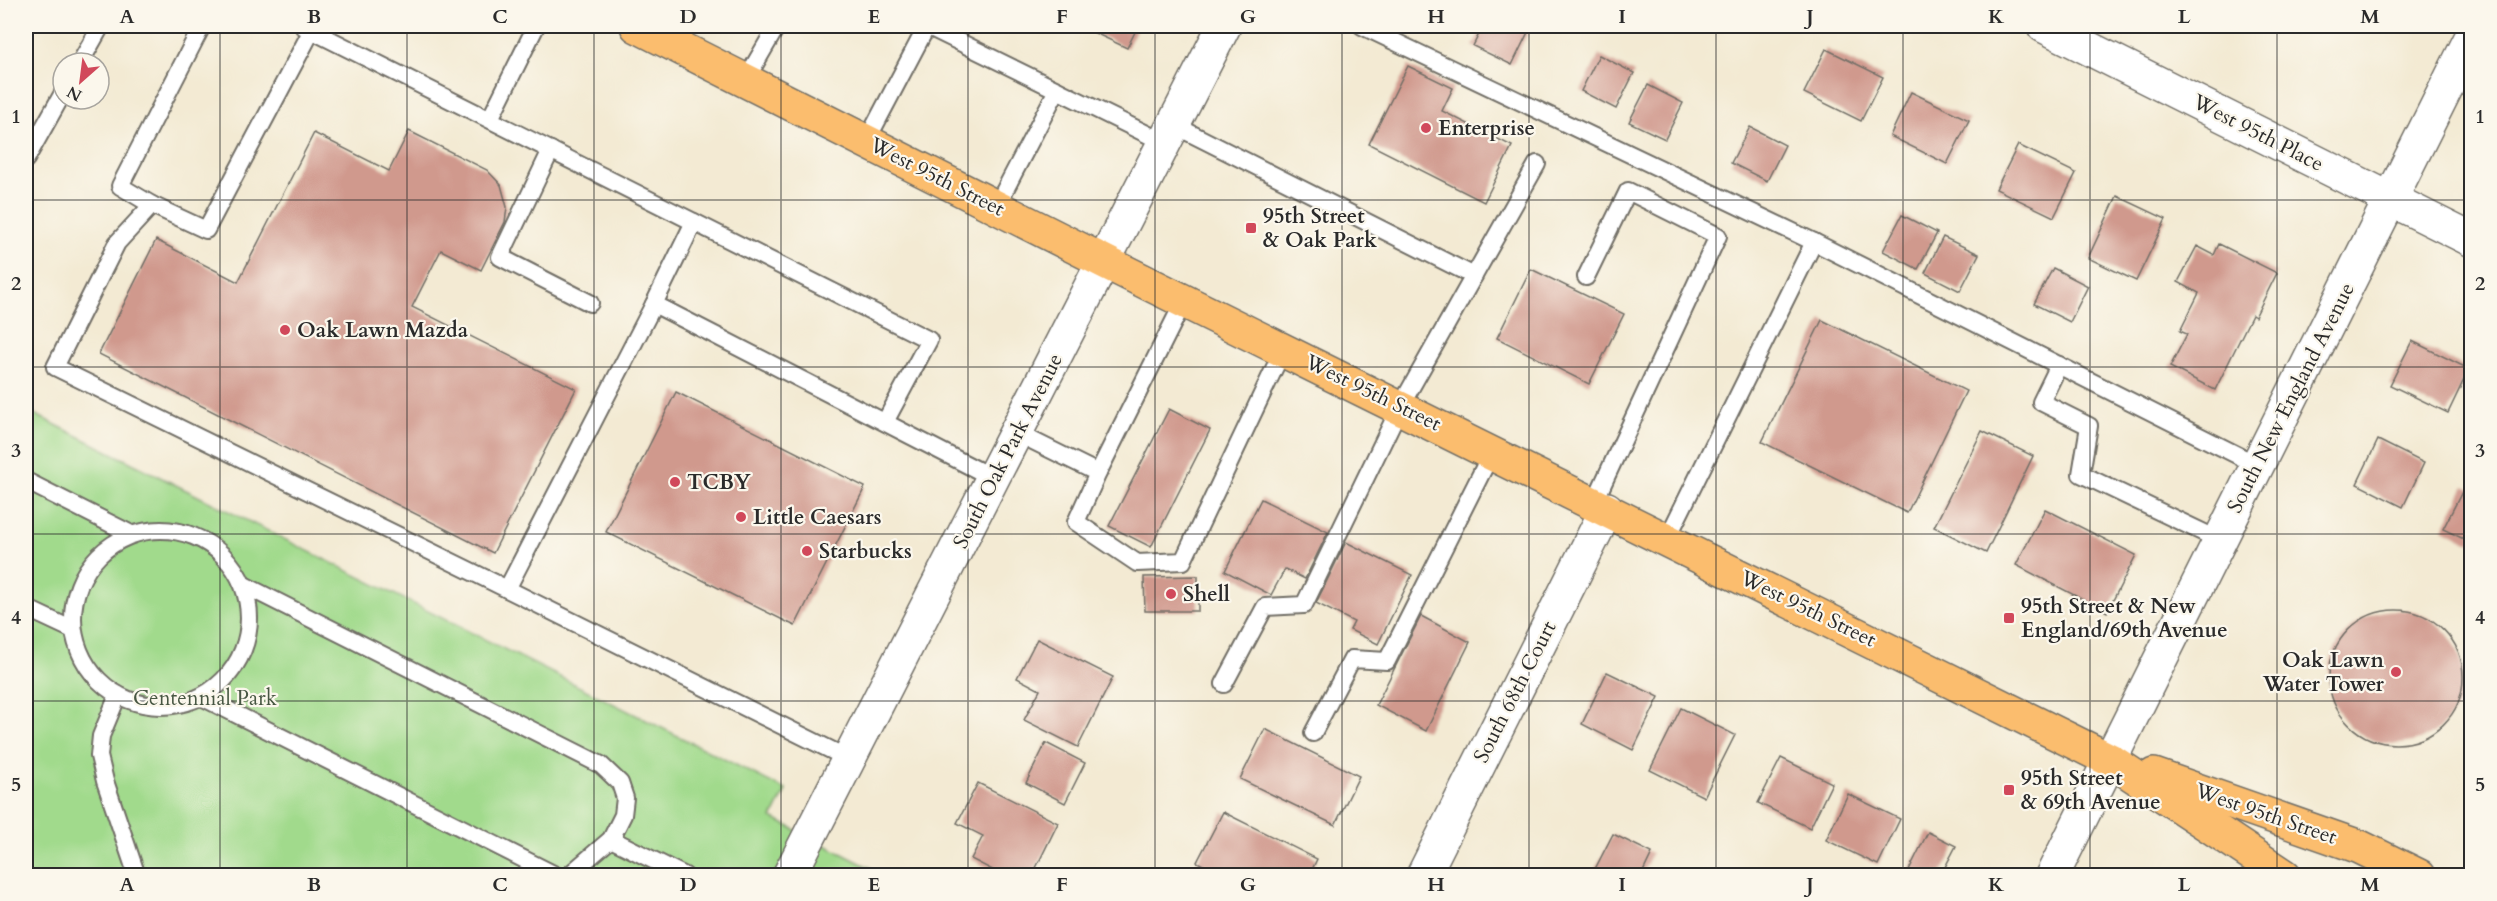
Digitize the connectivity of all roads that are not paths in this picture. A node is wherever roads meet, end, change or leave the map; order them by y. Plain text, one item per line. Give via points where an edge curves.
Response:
1 (101, 26) edge
2 (202, 26) edge
3 (536, 26) edge
4 (777, 26) edge
5 (1224, 26) edge
6 (1362, 26) edge
7 (2044, 26) edge
8 (308, 28) edge
9 (652, 29) edge
10 (2472, 36) edge
11 (87, 51) edge
12 (745, 81) junction
13 (1057, 90) junction
14 (53, 111) edge
15 (490, 119) junction
16 (1170, 134) junction
17 (866, 142) junction
18 (551, 150) junction
19 (26, 159) edge
20 (1537, 164) dead end
21 (2389, 200) junction
22 (152, 205) junction
23 (996, 207) junction
24 (694, 222) junction
25 (2472, 240) edge
26 (1814, 242) junction
27 (1105, 262) junction
28 (1474, 276) junction
29 (1586, 277) dead end
30 (1184, 301) junction
31 (590, 303) dead end
32 (654, 303) junction
33 (1283, 350) junction
34 (2059, 365) junction
35 (1400, 407) junction
36 (885, 422) junction
37 (1017, 433) junction
38 (1492, 452) junction
39 (2257, 465) junction
40 (1098, 473) junction
41 (993, 478) junction
42 (26, 481) edge
43 (1601, 506) junction
44 (131, 534) junction
45 (1667, 539) junction
46 (2219, 540) junction
47 (244, 585) junction
48 (507, 589) junction
49 (26, 608) edge
50 (73, 630) junction
51 (1224, 684) dead end
52 (118, 695) junction
53 (202, 697) junction
54 (1313, 733) dead end
55 (849, 759) junction
56 (2110, 760) junction
57 (611, 839) junction
58 (136, 876) edge
59 (557, 876) edge
60 (568, 876) edge
61 (686, 876) edge
62 (789, 876) edge
63 (1423, 876) edge
64 (2052, 876) edge
65 (2284, 876) edge
66 (2419, 876) edge

1 - 11 lane
2 - 22 lane via 120,186
3 - 15 lane
4 - 12 lane
5 - 16 street, South Oak Park Avenue
6 - 26 lane
7 - 21 street, West 95th Place
8 - 15 lane
8 - 22 lane via 206,230
9 - 12 main road, West 95th Street
10 - 21 street, South New England Avenue
12 - 17 main road, West 95th Street
13 - 16 lane
13 - 17 lane via 927,26
13 - 23 lane
14 - 19 lane
15 - 18 lane
16 - 27 street, South Oak Park Avenue
16 - 28 lane
17 - 23 main road, West 95th Street
18 - 24 lane
18 - 31 lane via 500,257
20 - 28 lane
21 - 25 street, West 95th Place
21 - 39 street, South New England Avenue
22 - 48 lane via 117,243 55,367
23 - 27 main road, West 95th Street
24 - 32 lane
24 - 36 lane via 929,340
26 - 34 lane
26 - 45 lane
27 - 30 main road, West 95th Street
27 - 37 street, South Oak Park Avenue
28 - 35 lane
29 - 43 lane via 1628,190 1718,236
30 - 33 main road, West 95th Street
30 - 40 lane
32 - 36 lane
32 - 48 lane
33 - 35 main road, West 95th Street
33 - 40 lane via 1183,561 1137,563 1076,522
34 - 39 lane
34 - 46 lane via 2041,402 2089,426 2081,474
35 - 38 main road, West 95th Street
35 - 51 lane via 1304,604 1264,607
36 - 41 lane
37 - 40 lane
37 - 41 street, South Oak Park Avenue
38 - 43 main road, West 95th Street
38 - 54 lane via 1386,661 1352,659
39 - 46 street, South New England Avenue
41 - 55 street, South Oak Park Avenue
42 - 44 lane
43 - 45 main road, West 95th Street
43 - 63 street, South 68th Court
44 - 47 lane via 170,530 189,534 206,542 235,568
44 - 50 lane via 97,556 85,572 72,610
45 - 56 main road, West 95th Street
46 - 56 street, South New England Avenue
47 - 53 lane via 249,628 244,649 220,685
47 - 57 lane via 601,765 620,783 624,798 623,815
48 - 55 lane
49 - 50 lane
50 - 52 lane via 88,669
52 - 53 lane via 139,704 160,706
52 - 58 lane via 101,736 99,756
53 - 59 lane
55 - 62 street, South Oak Park Avenue
56 - 64 street, South New England Avenue
56 - 65 main road, West 95th Street
56 - 66 main road, West 95th Street via 2360,846
57 - 60 lane
57 - 61 lane

